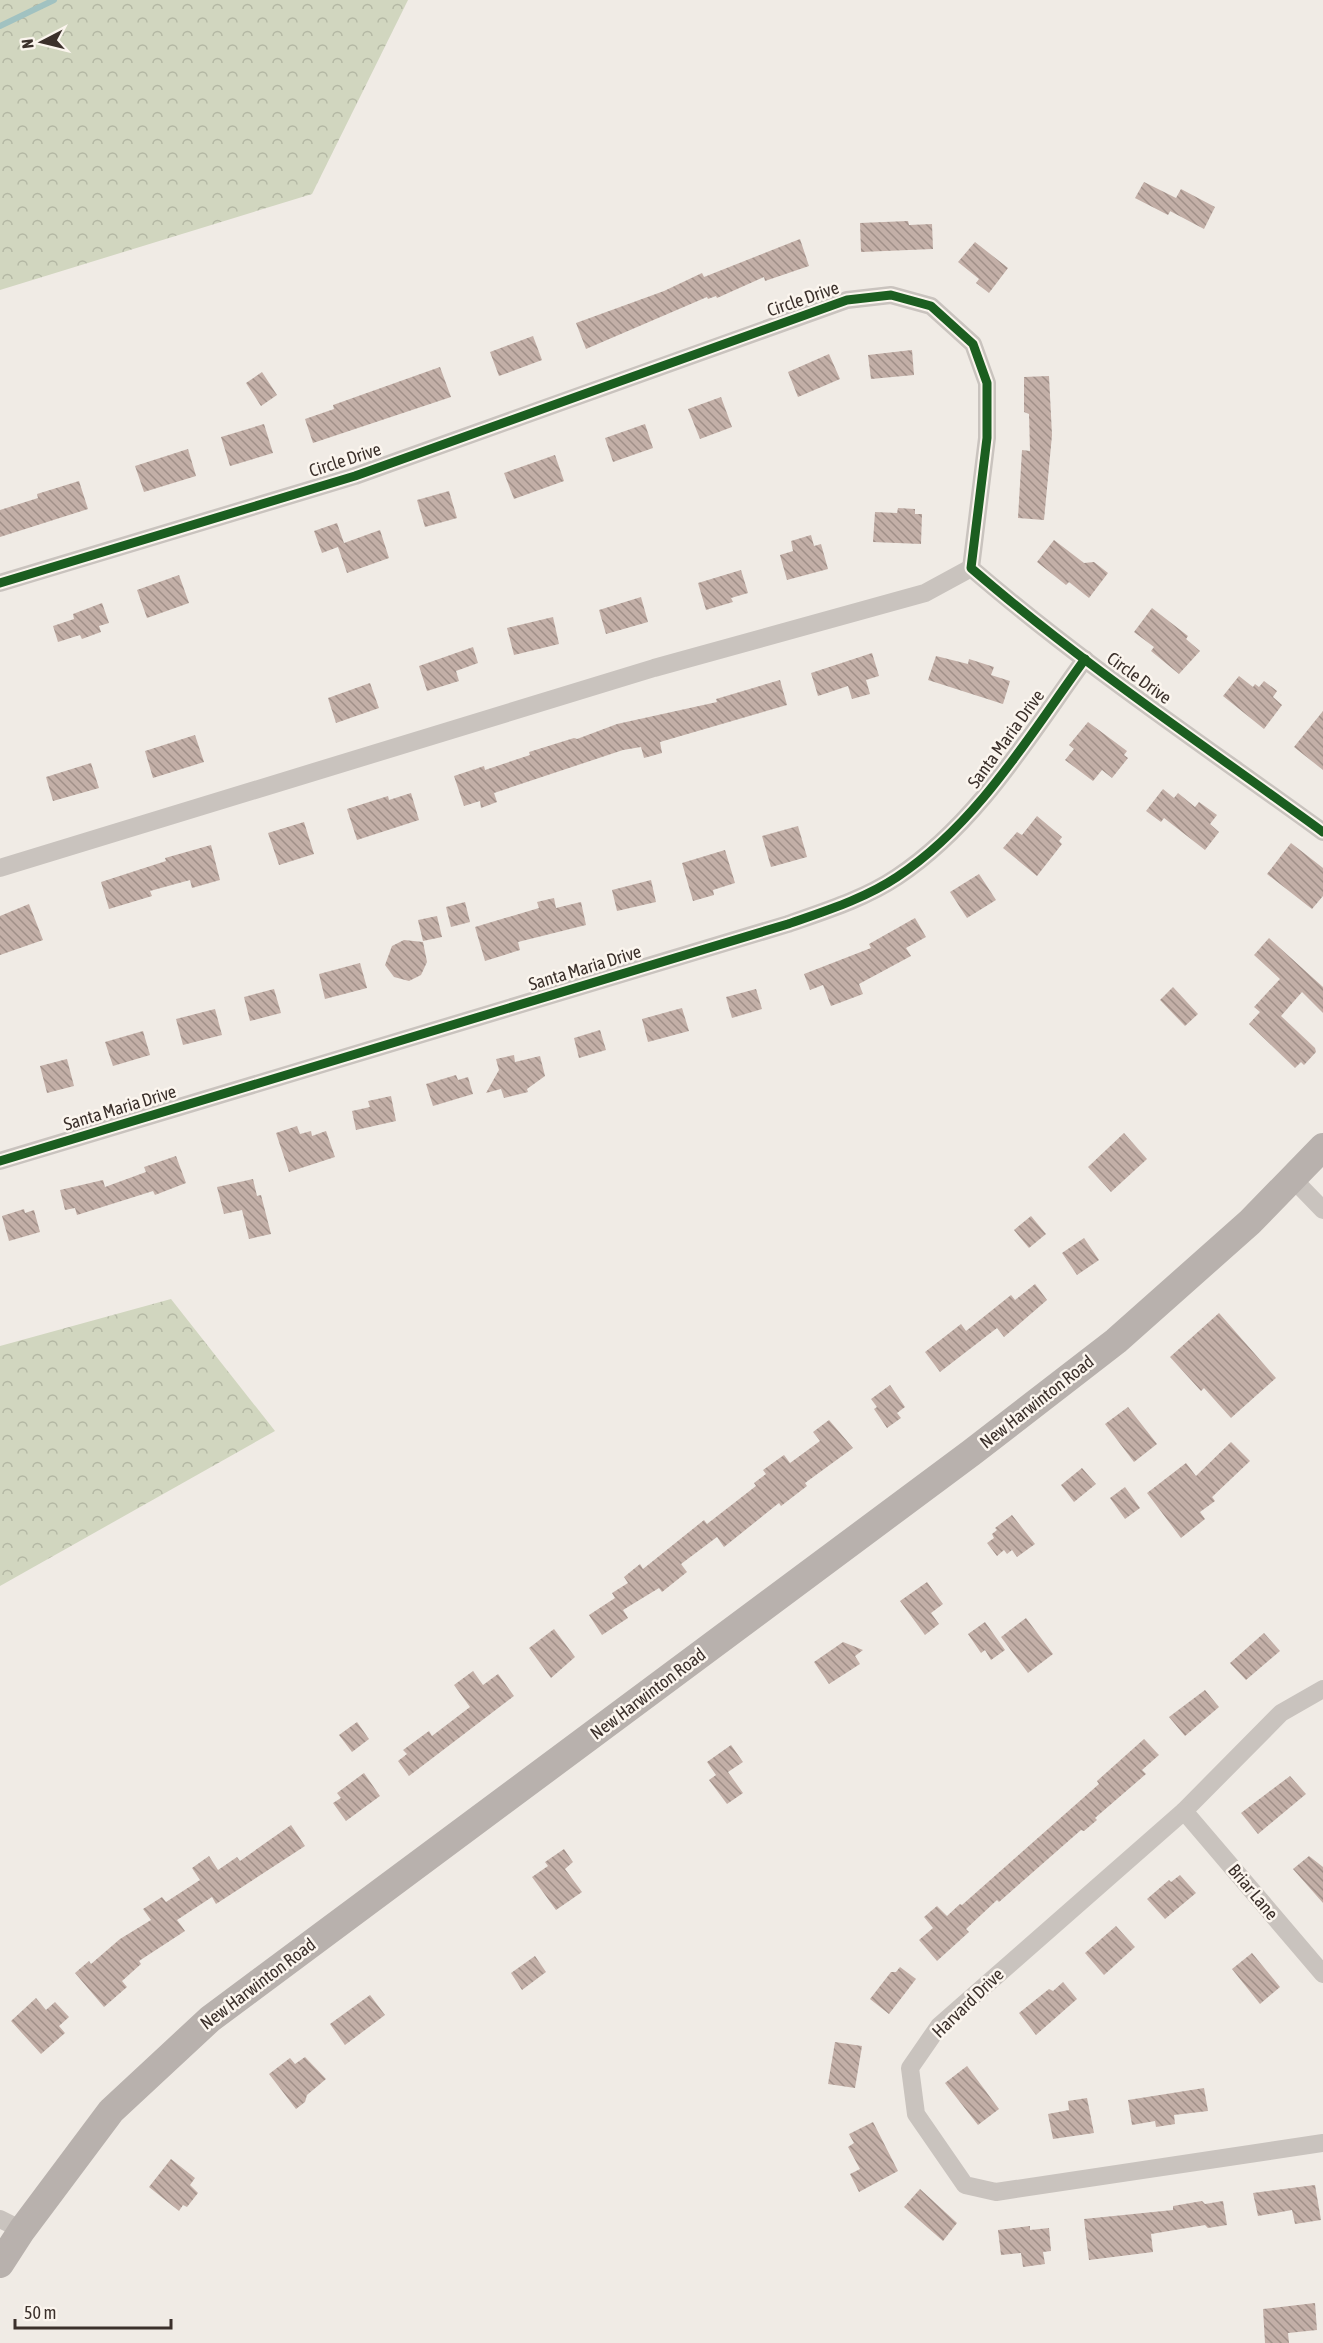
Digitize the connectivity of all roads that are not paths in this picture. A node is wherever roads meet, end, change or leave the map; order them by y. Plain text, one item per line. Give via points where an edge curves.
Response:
1 (972, 568) junction
2 (0, 583) edge
3 (1085, 659) junction
4 (1323, 832) edge
5 (0, 868) edge
6 (1323, 1147) edge
7 (0, 1161) edge
8 (1292, 1178) junction
9 (1323, 1210) edge
10 (1323, 1689) edge
11 (1184, 1810) junction
12 (1323, 1974) edge
13 (1323, 2143) edge
14 (11, 2224) edge
15 (0, 2265) edge

1 - 2 street, Circle Drive via 987,438 987,383 974,344 931,306 891,295 847,300 355,476
1 - 3 street, Circle Drive
1 - 5 street via 925,593 654,668
3 - 4 street, Circle Drive
3 - 7 street, Santa Maria Drive via 987,795 943,840 897,877 855,900 788,924
6 - 8 main road, New Harwinton Road
8 - 9 street
8 - 14 main road, New Harwinton Road via 1250,1222 1116,1341 962,1460 210,2019 111,2110
10 - 11 street, Harvard Drive via 1281,1713
11 - 12 street, Briar Lane
11 - 13 street, Harvard Drive via 939,2026 909,2068 916,2114 965,2185 996,2192
14 - 15 main road, New Harwinton Road

